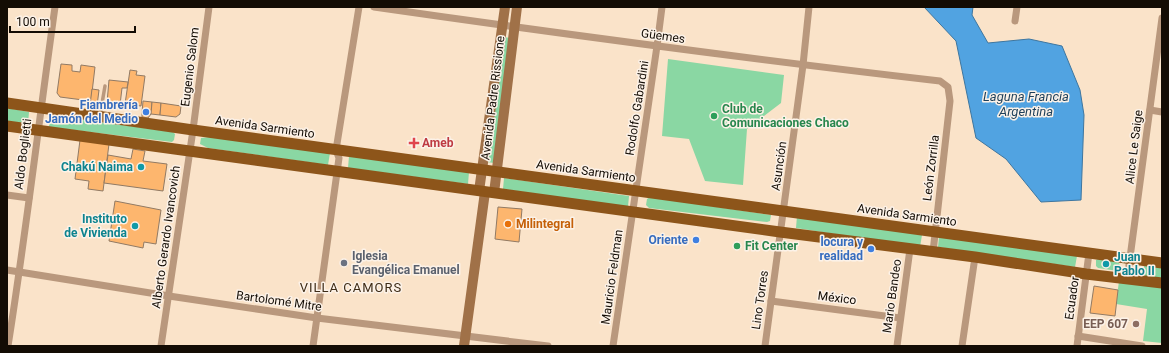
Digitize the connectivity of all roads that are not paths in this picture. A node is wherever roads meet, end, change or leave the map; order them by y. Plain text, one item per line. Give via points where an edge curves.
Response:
1 (55, 7) edge
2 (209, 7) edge
3 (359, 7) edge
4 (374, 7) edge
5 (505, 7) edge
6 (518, 7) edge
7 (662, 7) edge
8 (809, 7) edge
9 (1017, 7) edge
10 (1162, 18) edge
11 (1015, 21) dead end
12 (502, 26) junction
13 (515, 27) junction
14 (657, 46) junction
15 (803, 65) junction
16 (105, 86) dead end
17 (948, 87) joint
18 (7, 103) edge
19 (40, 107) junction
20 (1150, 110) junction
21 (1162, 112) edge
22 (100, 116) junction
23 (7, 126) edge
24 (38, 130) junction
25 (193, 130) junction
26 (336, 150) junction
27 (190, 151) junction
28 (482, 170) junction
29 (337, 171) junction
30 (496, 172) junction
31 (636, 190) junction
32 (486, 192) junction
33 (7, 195) edge
34 (29, 198) junction
35 (632, 211) junction
36 (784, 212) junction
37 (780, 232) junction
38 (934, 232) junction
39 (910, 249) junction
40 (933, 252) junction
41 (1089, 253) junction
42 (976, 257) junction
43 (1130, 259) junction
44 (1162, 263) edge
45 (7, 270) edge
46 (20, 272) junction
47 (1086, 274) junction
48 (1128, 280) junction
49 (1162, 284) edge
50 (169, 296) junction
51 (772, 301) junction
52 (317, 318) junction
53 (900, 318) junction
54 (465, 335) junction
55 (1078, 336) junction
56 (8, 346) edge
57 (161, 346) edge
58 (313, 346) edge
59 (464, 346) edge
60 (548, 346) edge
61 (613, 346) edge
62 (765, 346) edge
63 (896, 346) edge
64 (962, 346) edge
65 (1077, 346) edge
66 (1141, 346) edge

1 - 19 street, Aldo Boglietti
2 - 25 street, Eugenio Salom
3 - 26 street
4 - 12 street, Güemes
5 - 12 main road, Avenida Padre Rissione
6 - 13 main road, Avenida Padre Rissione
7 - 14 street, Rodolfo Gabardini
8 - 15 street, Asunción
9 - 11 street
10 - 20 street, Alice Le Saige
12 - 13 street, Güemes
12 - 28 main road, Avenida Padre Rissione
13 - 14 street, Güemes
13 - 30 main road, Avenida Padre Rissione
14 - 15 street, Güemes
14 - 31 street, Rodolfo Gabardini
15 - 17 street, Güemes via 940,82
15 - 36 street, Asunción
16 - 22 lane
17 - 38 street, León Zorrilla via 950,101
18 - 19 main road, Avenida Sarmiento
19 - 22 main road, Avenida Sarmiento
19 - 24 street, Aldo Boglietti
20 - 21 street
20 - 43 street, Alice Le Saige
22 - 25 main road, Avenida Sarmiento
23 - 24 main road
24 - 27 main road
24 - 34 street, Aldo Boglietti
25 - 26 main road, Avenida Sarmiento
25 - 27 street, Alberto Gerardo Ivancovich
26 - 28 main road, Avenida Sarmiento
26 - 29 street via 339,158
27 - 29 main road
27 - 50 street, Alberto Gerardo Ivancovich
28 - 30 main road, Avenida Sarmiento
28 - 32 main road, Avenida Padre Rissione
29 - 32 main road
29 - 52 street
30 - 31 main road, Avenida Sarmiento
30 - 32 main road, Avenida Padre Rissione
31 - 35 street, Rodolfo Gabardini
31 - 36 main road, Avenida Sarmiento
32 - 35 main road
32 - 54 main road
33 - 34 street
34 - 46 street, Aldo Boglietti
35 - 37 main road
35 - 61 street, Mauricio Feldman
36 - 37 street, Asunción
36 - 38 main road, Avenida Sarmiento
37 - 39 main road
37 - 51 street, Lino Torres
38 - 40 street, León Zorrilla
38 - 41 main road, Avenida Sarmiento
39 - 40 main road
39 - 53 street, Mario Bandeo
40 - 42 main road
41 - 43 main road, Avenida Sarmiento
41 - 47 street, Ecuador
42 - 47 main road
42 - 64 street
43 - 44 main road, Avenida Sarmiento
43 - 48 street, Alice Le Saige
45 - 46 street, Bartolomé Mitre
46 - 50 street, Bartolomé Mitre
46 - 56 street, Aldo Boglietti
47 - 48 main road
47 - 55 street, Ecuador
48 - 49 main road
50 - 52 street, Bartolomé Mitre
50 - 57 street, Alberto Gerardo Ivancovich
51 - 53 street, México
51 - 62 street, Lino Torres
52 - 54 street, Bartolomé Mitre
52 - 58 street
53 - 63 street, Mario Bandeo
54 - 59 main road
54 - 60 street, Bartolomé Mitre
55 - 65 street, Ecuador
55 - 66 street

